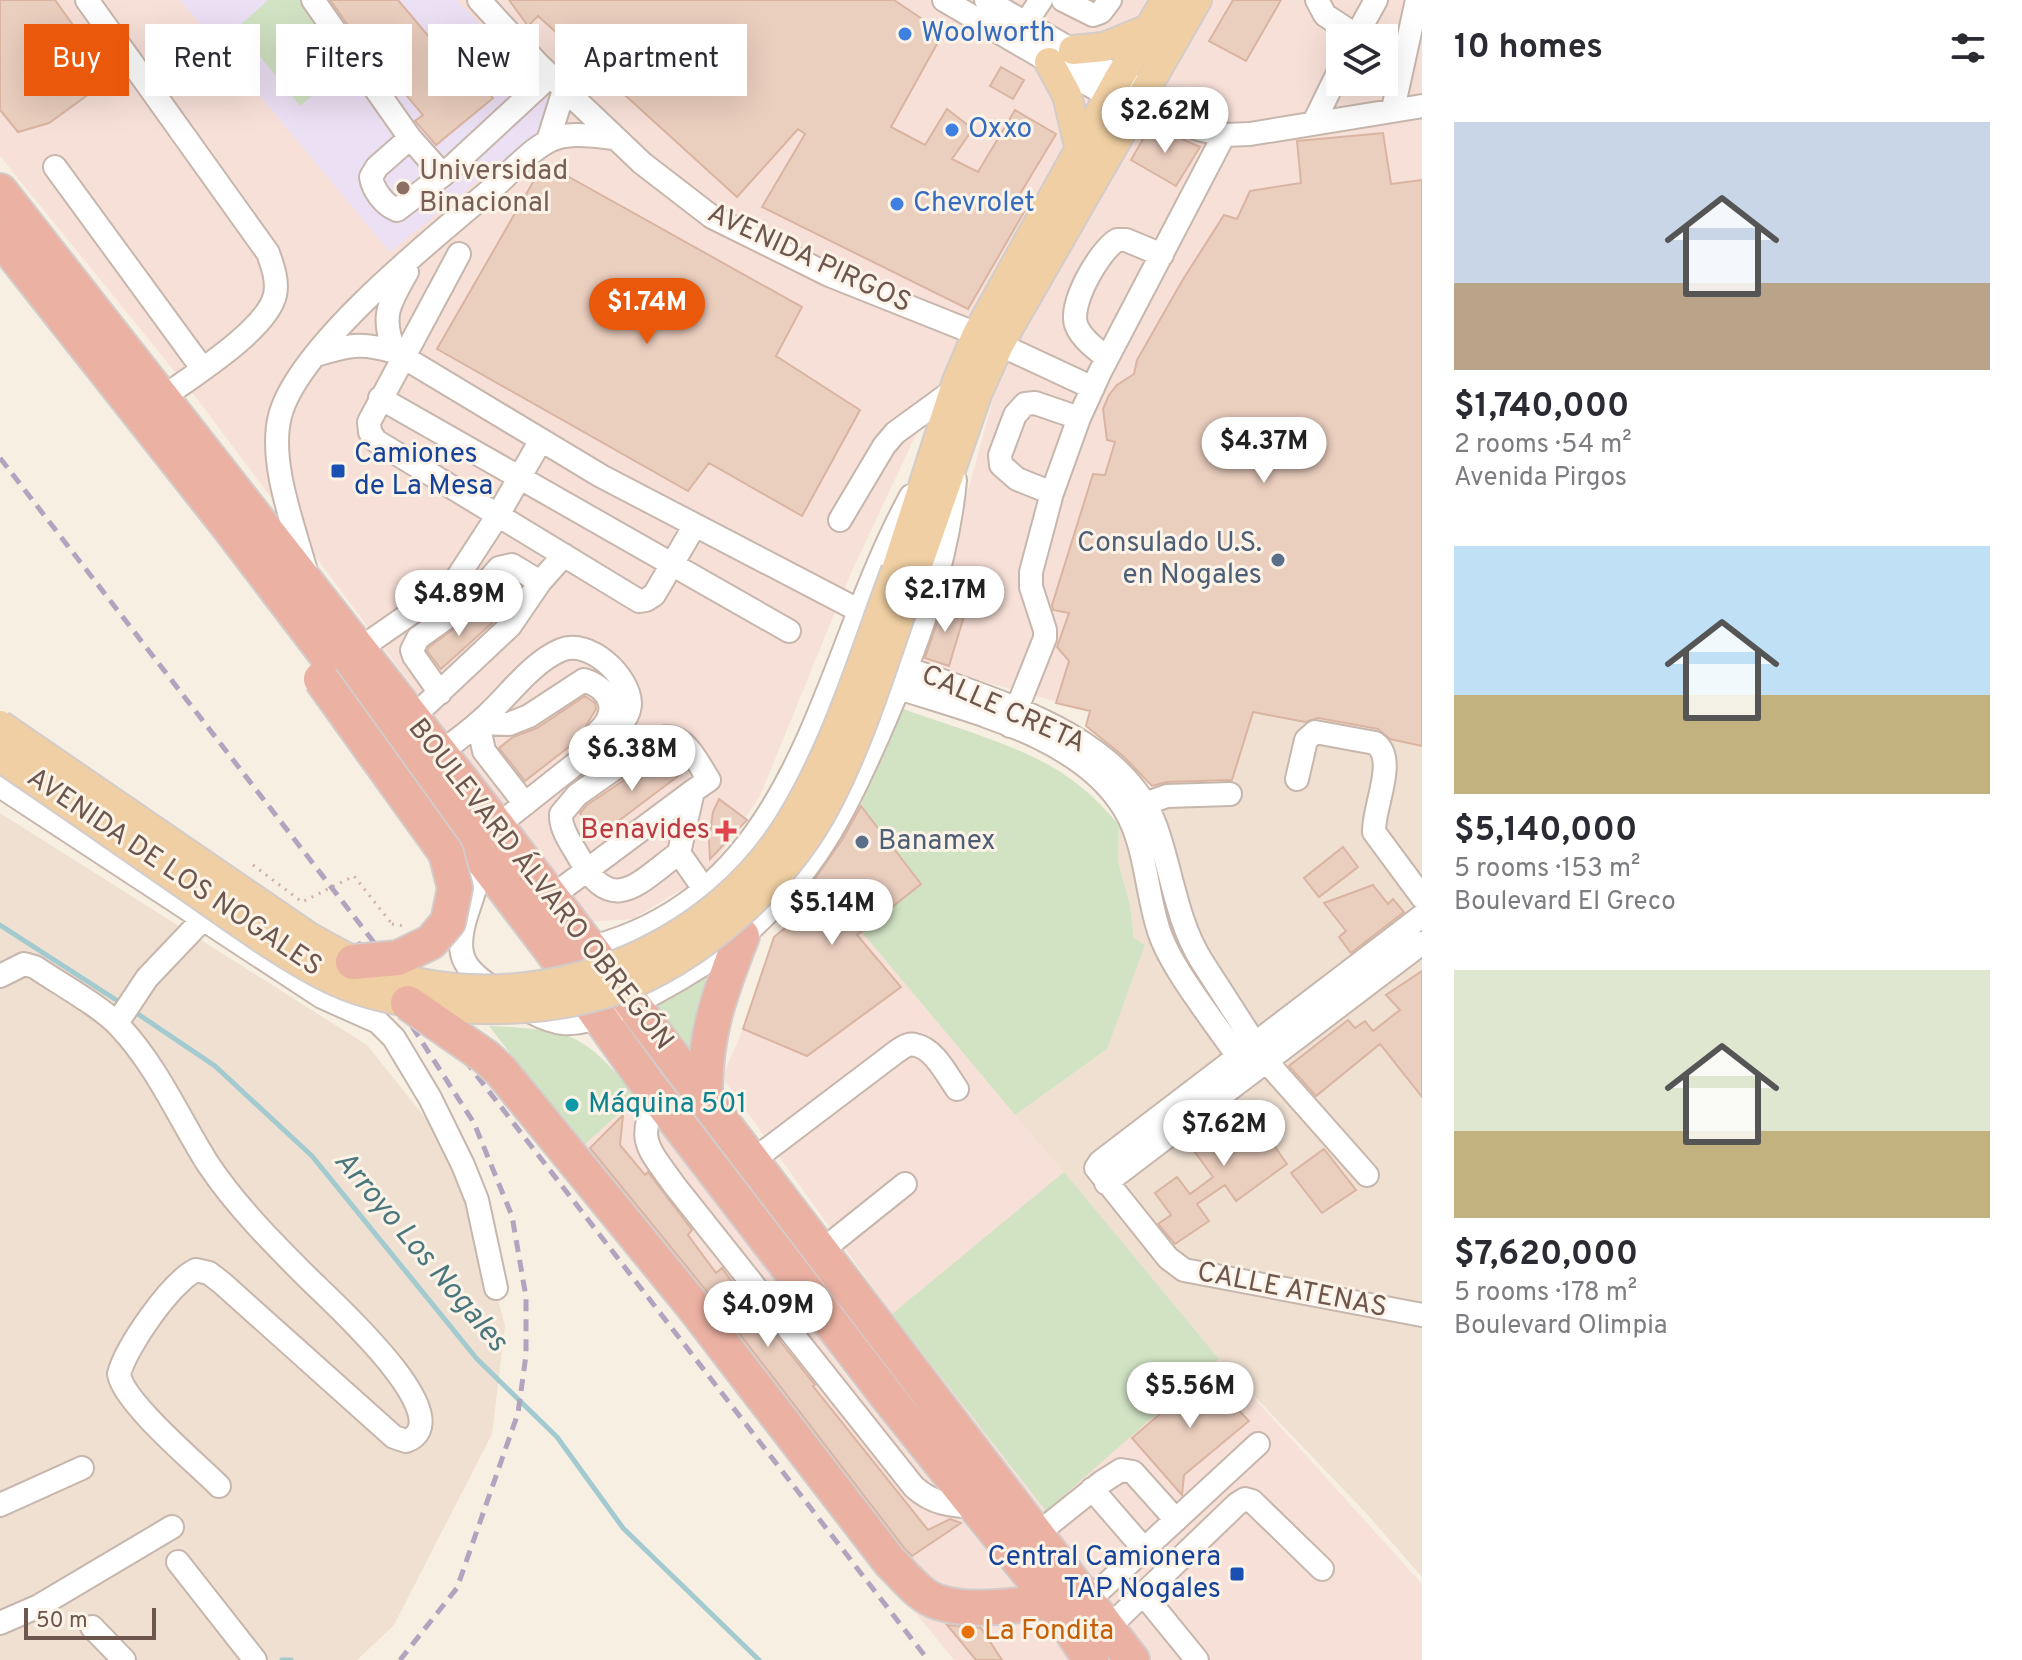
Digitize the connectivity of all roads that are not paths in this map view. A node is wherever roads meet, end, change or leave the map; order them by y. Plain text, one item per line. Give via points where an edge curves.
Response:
1 (87, 0) edge
2 (313, 0) edge
3 (479, 0) edge
4 (944, 0) edge
5 (986, 0) edge
6 (1063, 0) edge
7 (1110, 0) edge
8 (1166, 0) edge
9 (1197, 0) edge
10 (1317, 0) edge
11 (1376, 0) edge
12 (1417, 0) edge
13 (1026, 16) edge
14 (1338, 24) edge
15 (1364, 24) edge
16 (1148, 29) junction
17 (1398, 46) edge
18 (1061, 56) junction
19 (555, 81) edge
20 (555, 85) edge
21 (1114, 87) junction
22 (555, 96) edge
23 (571, 96) edge
24 (1327, 96) edge
25 (1393, 96) edge
26 (1139, 102) junction
27 (1422, 106) edge
28 (1393, 109) junction
29 (1314, 122) junction
30 (1224, 135) junction
31 (410, 138) junction
32 (615, 138) junction
33 (548, 141) junction
34 (1080, 150) junction
35 (55, 167) dead end
36 (443, 175) junction
37 (0, 191) edge
38 (0, 237) edge
39 (418, 253) junction
40 (459, 254) dead end
41 (1162, 255) junction
42 (988, 339) junction
43 (399, 354) junction
44 (315, 355) junction
45 (1107, 358) junction
46 (202, 368) junction
47 (1093, 388) junction
48 (954, 390) junction
49 (162, 398) junction
50 (380, 398) junction
51 (1079, 418) junction
52 (541, 440) junction
53 (946, 450) junction
54 (520, 477) junction
55 (1052, 493) junction
56 (498, 515) junction
57 (840, 520) dead end
58 (695, 525) junction
59 (229, 527) junction
60 (564, 555) junction
61 (673, 564) junction
62 (540, 582) junction
63 (310, 588) junction
64 (858, 610) junction
65 (789, 631) dead end
66 (358, 650) junction
67 (903, 678) junction
68 (440, 693) junction
69 (1013, 718) junction
70 (411, 719) junction
71 (478, 723) junction
72 (0, 725) edge
73 (439, 754) junction
74 (0, 757) edge
75 (585, 757) junction
76 (1297, 779) dead end
77 (0, 786) edge
78 (701, 786) junction
79 (1230, 794) dead end
80 (525, 804) junction
81 (1136, 807) junction
82 (497, 826) junction
83 (679, 853) junction
84 (484, 861) junction
85 (586, 870) junction
86 (704, 889) junction
87 (551, 897) junction
88 (1422, 897) edge
89 (1422, 916) edge
90 (204, 918) junction
91 (742, 936) junction
92 (1422, 943) edge
93 (590, 948) junction
94 (1201, 960) junction
95 (353, 962) junction
96 (1181, 972) junction
97 (0, 976) edge
98 (578, 988) junction
99 (408, 1003) junction
100 (632, 1004) junction
101 (117, 1023) junction
102 (1253, 1055) junction
103 (957, 1089) dead end
104 (657, 1097) junction
105 (705, 1099) junction
106 (752, 1161) junction
107 (1367, 1175) dead end
108 (905, 1184) dead end
109 (820, 1252) junction
110 (496, 1288) dead end
111 (1422, 1315) edge
112 (847, 1345) junction
113 (816, 1365) junction
114 (1258, 1444) dead end
115 (82, 1468) dead end
116 (219, 1486) dead end
117 (1092, 1489) junction
118 (0, 1505) edge
119 (976, 1507) junction
120 (1176, 1520) junction
121 (172, 1527) dead end
122 (1037, 1534) junction
123 (1144, 1549) junction
124 (178, 1562) dead end
125 (1322, 1569) dead end
126 (1144, 1595) junction
127 (1088, 1601) junction
128 (1052, 1602) junction
129 (0, 1623) edge
130 (92, 1627) dead end
131 (1109, 1627) junction
132 (124, 1660) edge
133 (255, 1660) edge
134 (1091, 1660) edge
135 (1132, 1660) edge
136 (1197, 1660) edge

1 - 46 street via 268,253 275,275 276,292 266,315
2 - 31 street
3 - 19 street, AVENIDA PIRGOS
4 - 13 street
5 - 13 street
6 - 7 street via 1093,15
8 - 16 main road
9 - 26 main road
10 - 14 street
11 - 15 street
12 - 17 street
13 - 18 street
16 - 18 main road via 1111,45
16 - 21 main road
18 - 21 street
18 - 34 main road
20 - 36 street
21 - 26 street
21 - 34 main road
22 - 33 street
23 - 32 street, AVENIDA PIRGOS
24 - 29 street
25 - 28 street
26 - 30 street
26 - 42 main road
27 - 28 street
28 - 29 street
29 - 30 street
30 - 41 street
31 - 36 street
31 - 36 street via 374,172 371,182 391,208 397,210
32 - 33 street via 581,135
32 - 42 street, AVENIDA PIRGOS via 712,217 829,275
33 - 39 street
34 - 42 main road
35 - 46 street
37 - 49 highway, BOULEVARD ÁLVARO OBREGÓN
38 - 59 highway, BOULEVARD ÁLVARO OBREGÓN
39 - 43 street via 386,313 386,332
39 - 44 street
40 - 43 street
41 - 45 street
41 - 45 street via 1126,240 1117,240 1101,254 1074,317 1084,337
42 - 47 street, AVENIDA PIRGOS
42 - 48 main road
42 - 53 main road via 978,392
43 - 44 street via 354,344
43 - 50 street
43 - 52 street
44 - 63 street via 287,394 277,448
45 - 47 street
46 - 49 street
47 - 51 street
48 - 53 main road
48 - 57 street via 895,433
49 - 63 highway, BOULEVARD ÁLVARO OBREGÓN
50 - 54 street
50 - 56 street via 369,427 376,441
51 - 55 street
51 - 55 street via 1025,404 1015,415 1000,455 1009,475
52 - 54 street
52 - 58 street
53 - 64 street via 893,528
53 - 67 street via 953,509
53 - 98 main road, bridge via 905,573 790,824 756,869 678,935
54 - 56 street
54 - 61 street
55 - 69 street via 1031,572 1045,638
56 - 60 street
56 - 66 street via 457,578
58 - 61 street
58 - 64 street
59 - 84 highway, BOULEVARD ÁLVARO OBREGÓN
59 - 95 highway, bridge via 251,583 446,853 455,888 448,922 431,942 398,958
60 - 61 street via 642,601 654,595
60 - 62 street
61 - 65 street
62 - 68 street via 510,626
62 - 68 street via 512,565 499,568 470,601 418,638 414,656
63 - 66 highway, BOULEVARD ÁLVARO OBREGÓN
64 - 86 street via 787,785 744,851
66 - 70 highway, BOULEVARD ÁLVARO OBREGÓN
67 - 69 street, CALLE CRETA
67 - 91 street via 857,783 820,849
68 - 70 street
69 - 81 street, CALLE CRETA via 1055,727 1092,748 1120,773
70 - 73 highway, BOULEVARD ÁLVARO OBREGÓN
71 - 73 street
71 - 75 street via 509,724 529,716 584,680 607,697 611,710 607,724 586,743
71 - 75 street via 560,650 590,650 625,686 630,702 617,731
71 - 80 street via 484,751
72 - 95 main road, AVENIDA DE LOS NOGALES, bridge
73 - 82 highway, BOULEVARD ÁLVARO OBREGÓN
74 - 99 main road, AVENIDA DE LOS NOGALES, bridge via 303,964 344,984
75 - 80 street
76 - 88 street via 1306,740 1315,732 1380,746 1385,768 1374,832
77 - 90 street
78 - 83 street
78 - 85 street
78 - 85 street via 689,749 667,735 577,795 560,819
79 - 81 street via 1167,796
80 - 82 street
81 - 94 street, CALLE CRETA via 1160,840 1184,925
81 - 96 street, CALLE CRETA via 1134,831 1161,939
82 - 87 highway, BOULEVARD ÁLVARO OBREGÓN
83 - 85 street via 617,892 602,888
83 - 86 street
84 - 98 highway, BOULEVARD ÁLVARO OBREGÓN
84 - 98 street via 459,938 462,958 471,971 517,1004 555,1022 578,1022
85 - 87 street
86 - 93 street via 686,906 647,927
87 - 93 highway, BOULEVARD ÁLVARO OBREGÓN
89 - 102 street
90 - 101 street via 147,978
90 - 110 street via 322,997 378,1022 394,1038 463,1165 477,1200
91 - 100 street
91 - 105 highway via 711,1022
92 - 102 street
93 - 98 street
93 - 100 highway, BOULEVARD ÁLVARO OBREGÓN
94 - 96 street
94 - 102 street, CALLE CRETA
95 - 98 main road, AVENIDA DE LOS NOGALES, bridge via 421,984
96 - 102 street, CALLE CRETA
97 - 101 street via 24,964 35,967
98 - 99 main road, AVENIDA DE LOS NOGALES, bridge via 521,1009
98 - 100 street
98 - 104 highway, BOULEVARD ÁLVARO OBREGÓN
99 - 128 highway, bridge via 486,1057 510,1081 693,1306 890,1562 923,1594 961,1606
100 - 105 highway, BOULEVARD ÁLVARO OBREGÓN
101 - 116 street via 151,1066 209,1165 246,1213 385,1358 410,1391 422,1419 412,1439 394,1437 222,1283 196,1270 185,1276 137,1336 119,1374 137,1405
102 - 107 street
102 - 111 street, CALLE ATENAS via 1098,1164 1097,1171 1168,1258 1184,1270
103 - 106 street via 929,1052 909,1045
104 - 112 highway, BOULEVARD ÁLVARO OBREGÓN
104 - 113 street via 645,1126 650,1151
105 - 106 highway, BOULEVARD ÁLVARO OBREGÓN
106 - 109 highway, BOULEVARD ÁLVARO OBREGÓN
108 - 109 street
109 - 122 highway, BOULEVARD ÁLVARO OBREGÓN
112 - 113 street
112 - 119 highway, BOULEVARD ÁLVARO OBREGÓN
113 - 119 street via 923,1495 944,1505
114 - 120 street
115 - 118 street
117 - 120 street via 1129,1470
117 - 122 street
117 - 123 street
119 - 128 highway, BOULEVARD ÁLVARO OBREGÓN
120 - 123 street
121 - 129 street via 39,1606
122 - 127 highway, BOULEVARD ÁLVARO OBREGÓN
123 - 127 street
124 - 133 street
125 - 126 street via 1248,1499
126 - 131 street
126 - 136 street
127 - 131 highway, BOULEVARD ÁLVARO OBREGÓN
128 - 134 highway, BOULEVARD ÁLVARO OBREGÓN
130 - 132 street
131 - 135 highway, BOULEVARD ÁLVARO OBREGÓN

